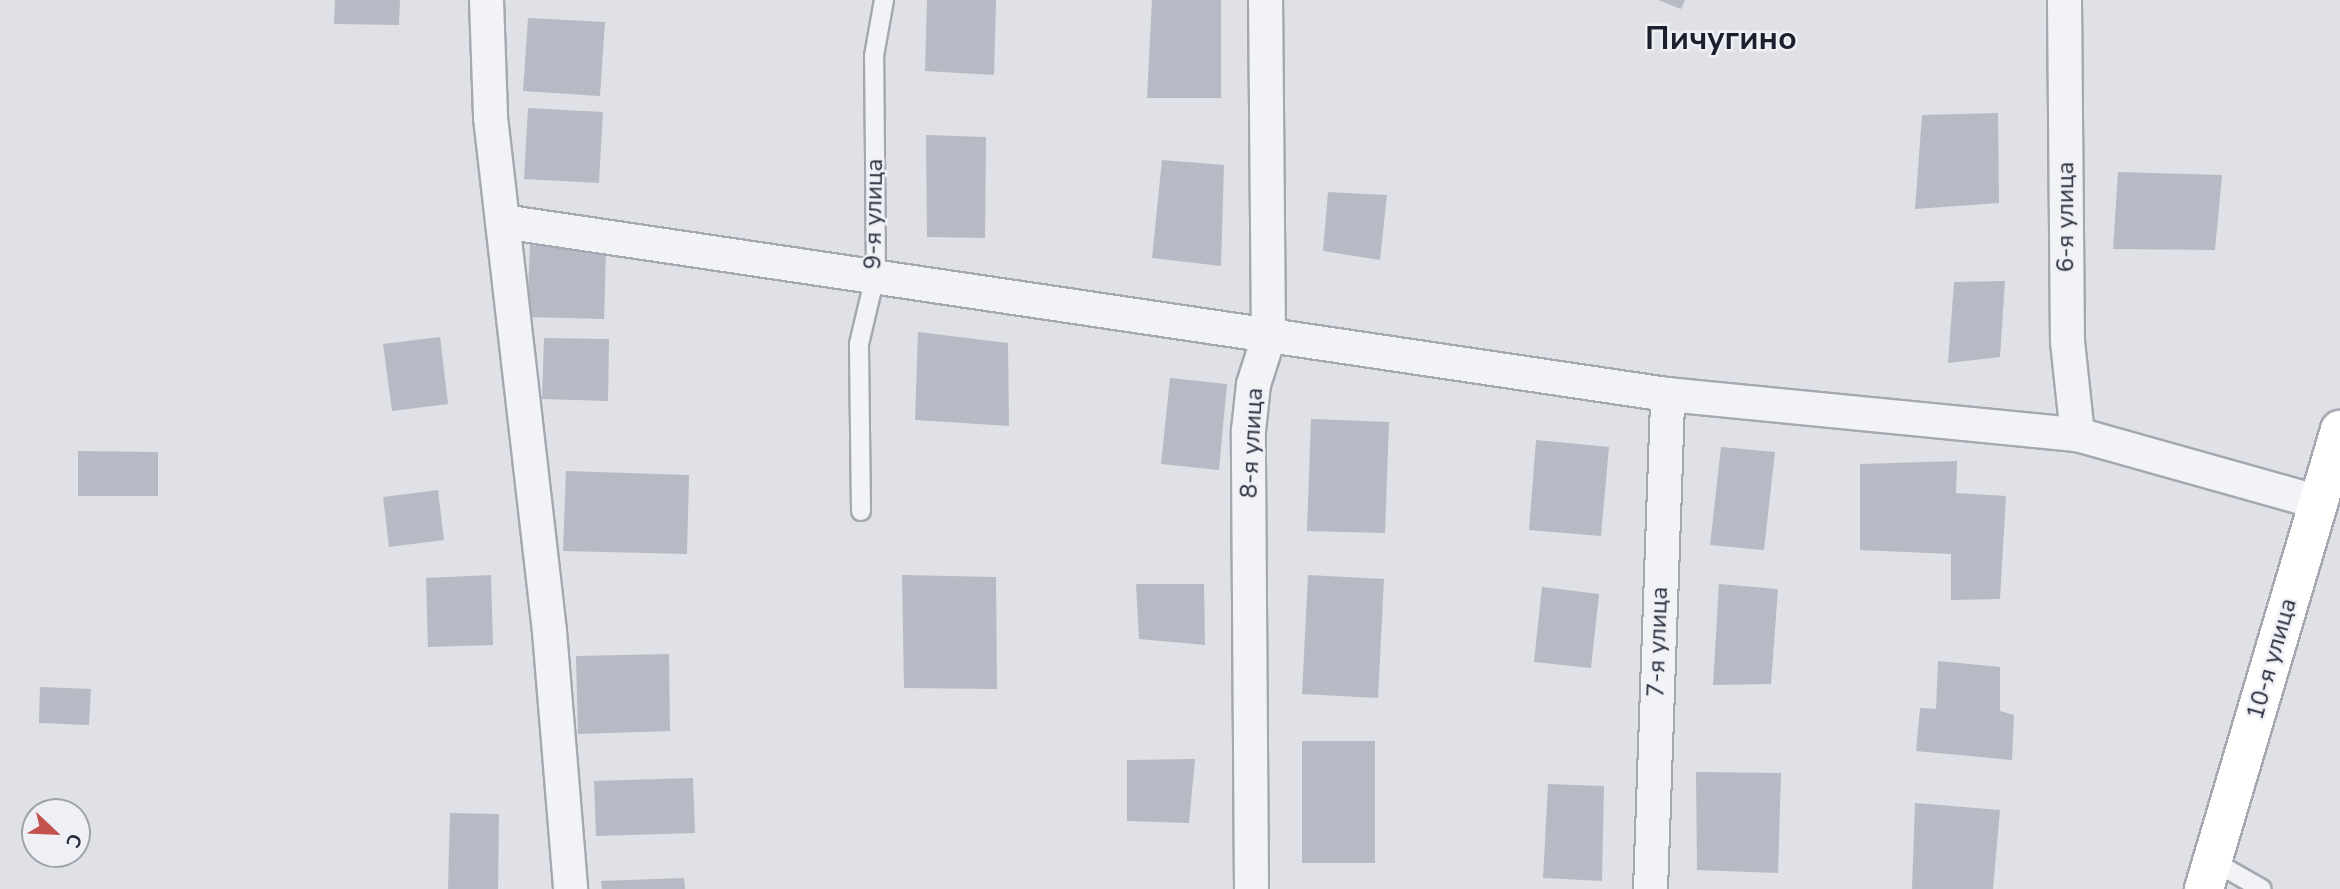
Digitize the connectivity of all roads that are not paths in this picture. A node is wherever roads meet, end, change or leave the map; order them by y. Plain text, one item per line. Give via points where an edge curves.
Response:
1 (486, 0) edge
2 (884, 0) edge
3 (1265, 0) edge
4 (2064, 0) edge
5 (502, 221) junction
6 (876, 272) junction
7 (1268, 337) junction
8 (1667, 394) junction
9 (2340, 430) edge
10 (2077, 434) junction
11 (2319, 502) junction
12 (861, 512) dead end
13 (2209, 875) edge
14 (570, 889) edge
15 (1251, 889) edge
16 (1650, 889) edge
17 (2262, 889) edge

1 - 5 street
2 - 6 lane, 9-я улица via 874,56
3 - 7 street, 8-я улица
4 - 10 street, 6-я улица via 2067,341
5 - 6 street
5 - 14 street
6 - 7 street
6 - 12 lane, 9-я улица via 859,344
7 - 8 street
7 - 15 street, 8-я улица via 1253,384 1248,430
8 - 10 street
8 - 16 street, 7-я улица
9 - 11 street, 10-я улица
10 - 11 street
11 - 13 street, 10-я улица
13 - 17 lane

